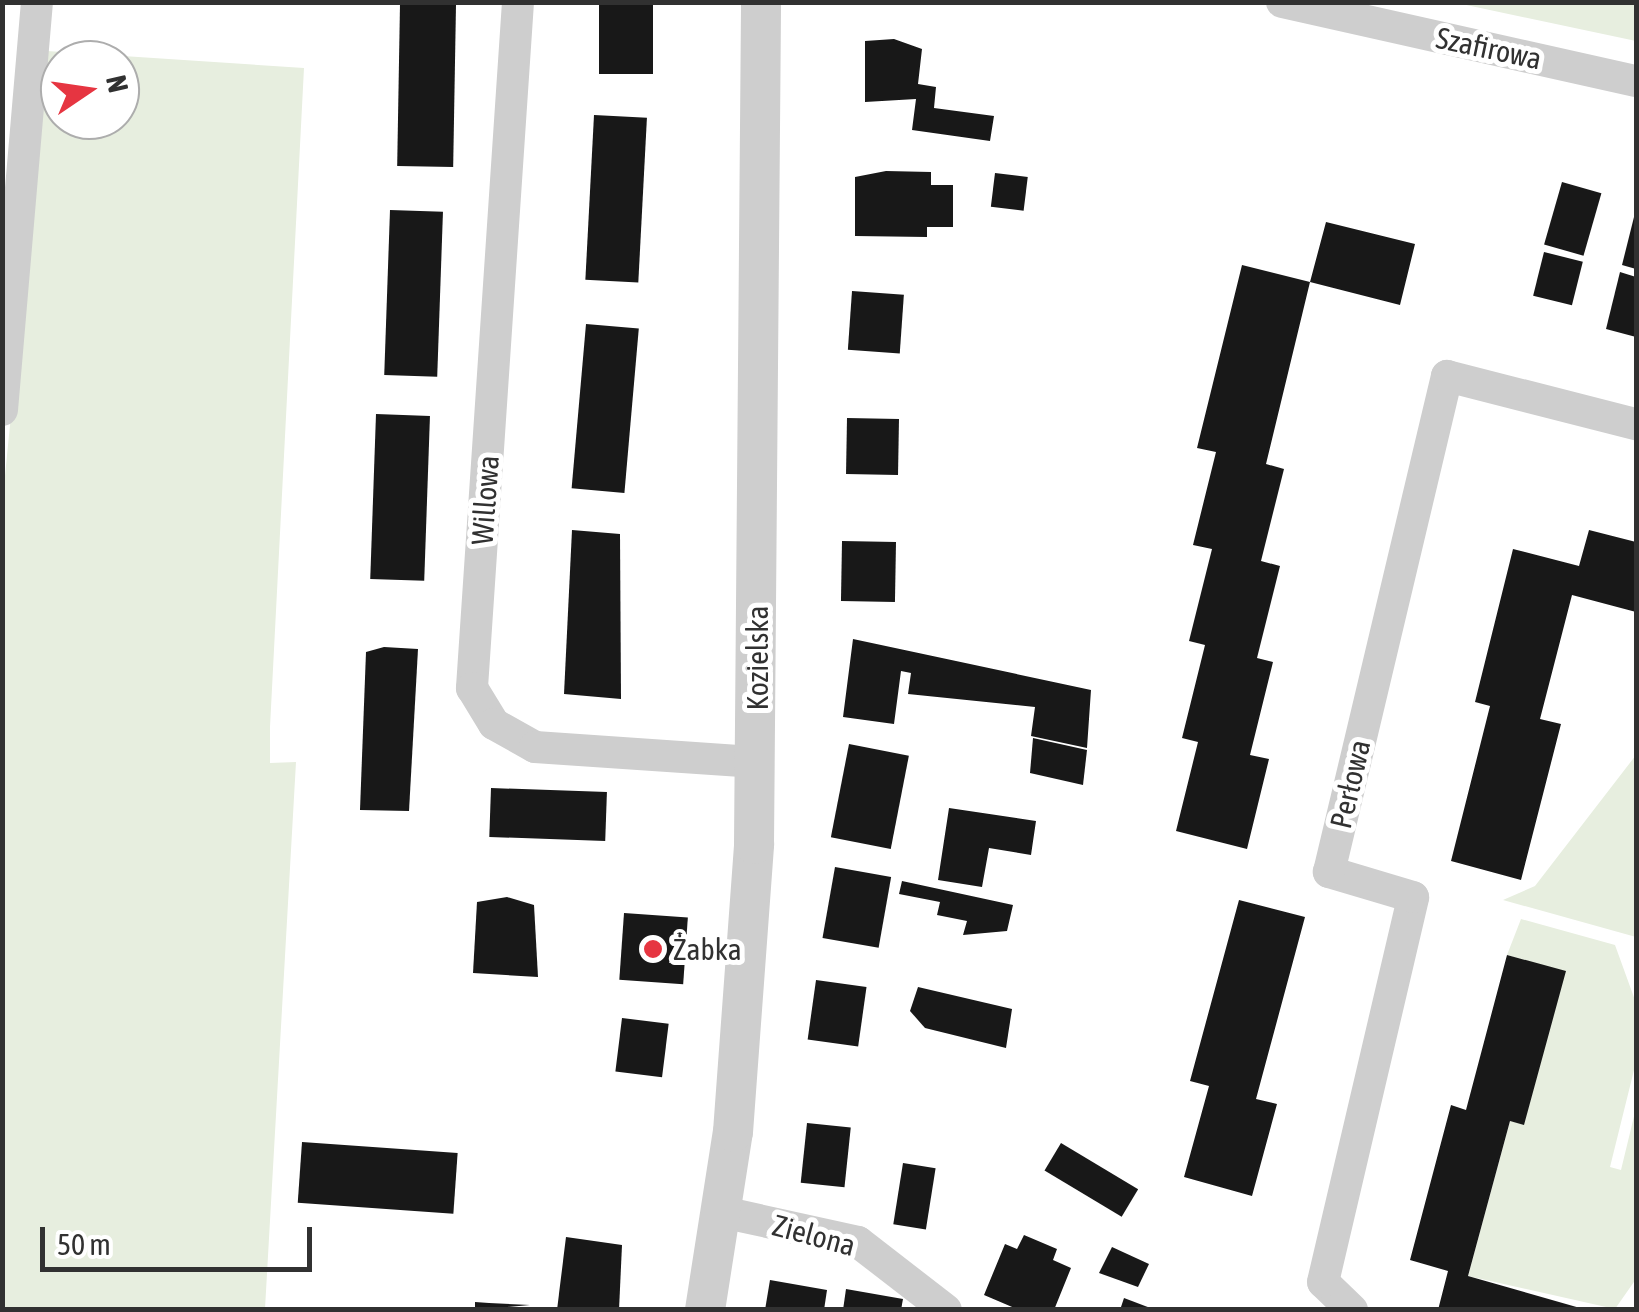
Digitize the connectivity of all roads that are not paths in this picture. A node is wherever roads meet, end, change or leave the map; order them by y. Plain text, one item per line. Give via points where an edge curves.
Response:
1 (38, 2) edge
2 (518, 2) edge
3 (761, 2) edge
4 (1282, 2) edge
5 (1636, 81) edge
6 (2, 410) edge
7 (1636, 424) edge
8 (756, 762) junction
9 (722, 1212) junction
10 (705, 1310) edge
11 (946, 1310) edge
12 (1352, 1310) edge

1 - 6 street
2 - 8 street, Willowa via 472,688 494,724 535,747
3 - 8 street, Kozielska
4 - 5 street, Szafirowa
7 - 12 street, Perłowa via 1447,376 1329,872 1413,897 1322,1282
8 - 9 street, Kozielska via 742,1035
9 - 10 street, Kozielska
9 - 11 street, Zielona via 858,1242

